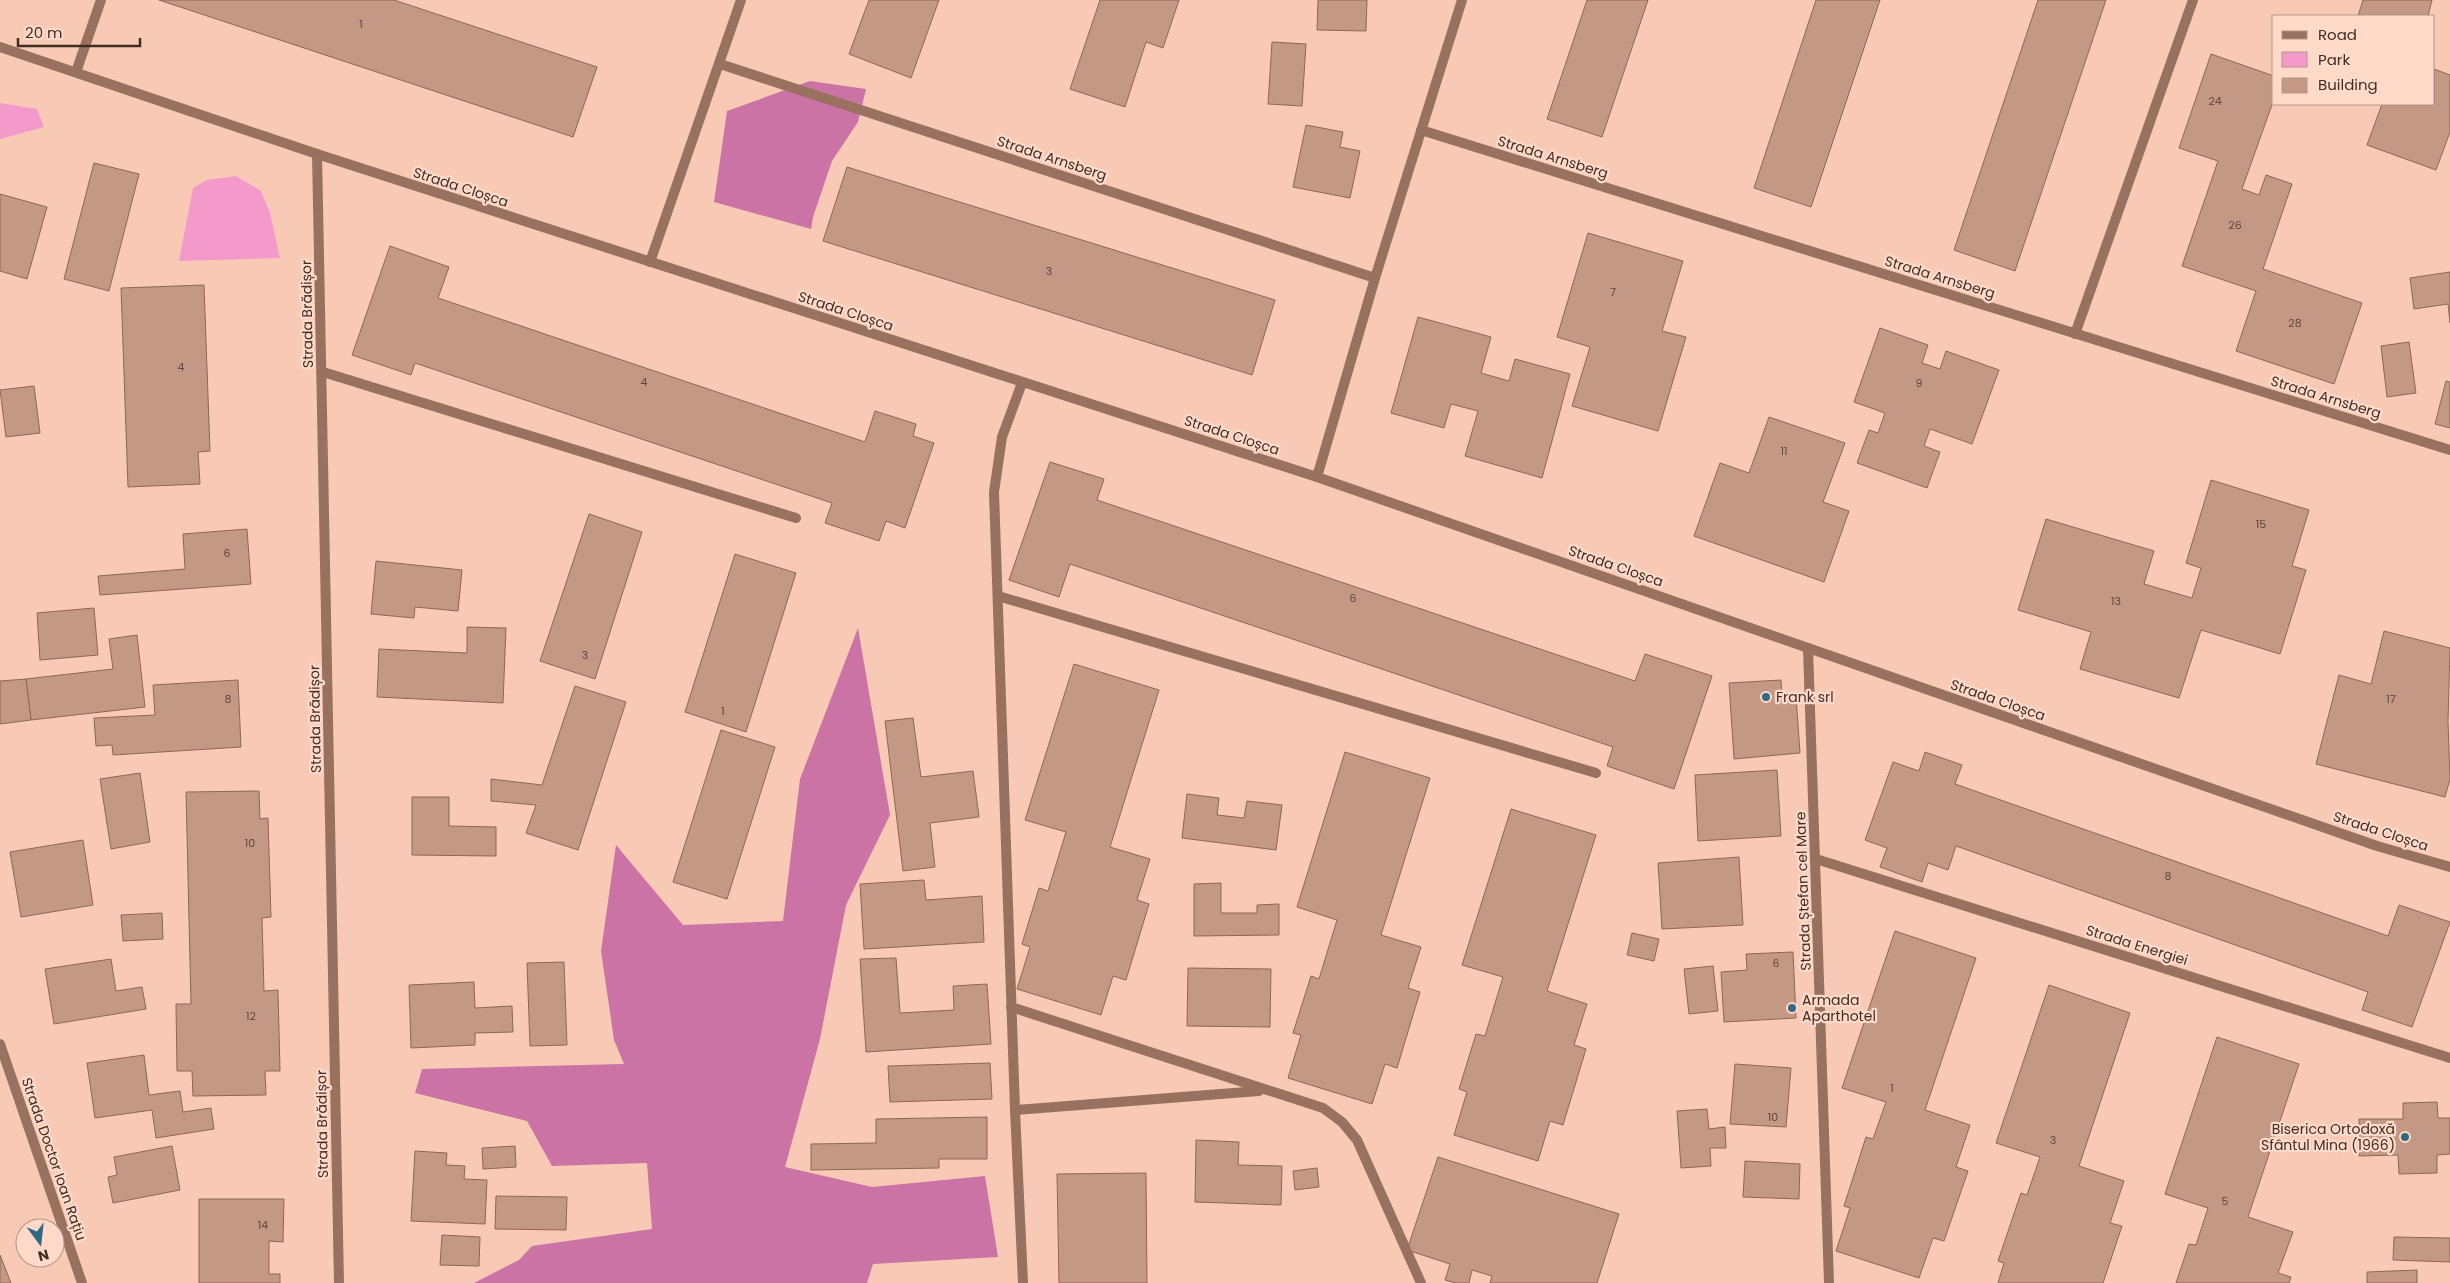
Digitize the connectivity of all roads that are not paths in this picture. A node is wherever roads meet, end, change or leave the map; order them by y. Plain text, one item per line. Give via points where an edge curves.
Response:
1 (101, 0) edge
2 (741, 0) edge
3 (1462, 0) edge
4 (2193, 0) edge
5 (0, 46) edge
6 (720, 64) junction
7 (76, 72) junction
8 (1421, 130) junction
9 (317, 154) junction
10 (650, 262) junction
11 (1375, 278) junction
12 (2075, 334) junction
13 (323, 372) junction
14 (1022, 383) junction
15 (2450, 450) edge
16 (1317, 477) junction
17 (796, 518) dead end
18 (998, 596) junction
19 (1808, 648) junction
20 (1596, 773) dead end
21 (1816, 859) junction
22 (2450, 867) edge
23 (1011, 1007) junction
24 (0, 1044) edge
25 (2450, 1058) edge
26 (1265, 1091) junction
27 (1015, 1110) junction
28 (82, 1283) edge
29 (339, 1283) edge
30 (1024, 1283) edge
31 (1421, 1283) edge
32 (1829, 1283) edge

1 - 7 street
2 - 6 street
3 - 8 street
4 - 12 street
5 - 7 street, Strada Cloșca
6 - 10 street
6 - 11 street, Strada Arnsberg
7 - 9 street, Strada Cloșca
8 - 11 street
8 - 12 street, Strada Arnsberg
9 - 10 street, Strada Cloșca
9 - 13 street, Strada Brădișor
10 - 14 street, Strada Cloșca
11 - 16 street
12 - 15 street, Strada Arnsberg
13 - 17 street
13 - 29 street, Strada Brădișor
14 - 16 street, Strada Cloșca
14 - 18 street via 1002,437 994,492
16 - 19 street, Strada Cloșca
18 - 20 street
18 - 23 street
19 - 21 street, Strada Ștefan cel Mare
19 - 22 street, Strada Cloșca via 2377,846
21 - 25 street, Strada Energiei
21 - 32 street, Strada Ștefan cel Mare
23 - 26 street
23 - 27 street
24 - 28 street, Strada Doctor Ioan Rațiu
26 - 27 street
26 - 31 street via 1323,1108 1342,1122 1357,1140
27 - 30 street

